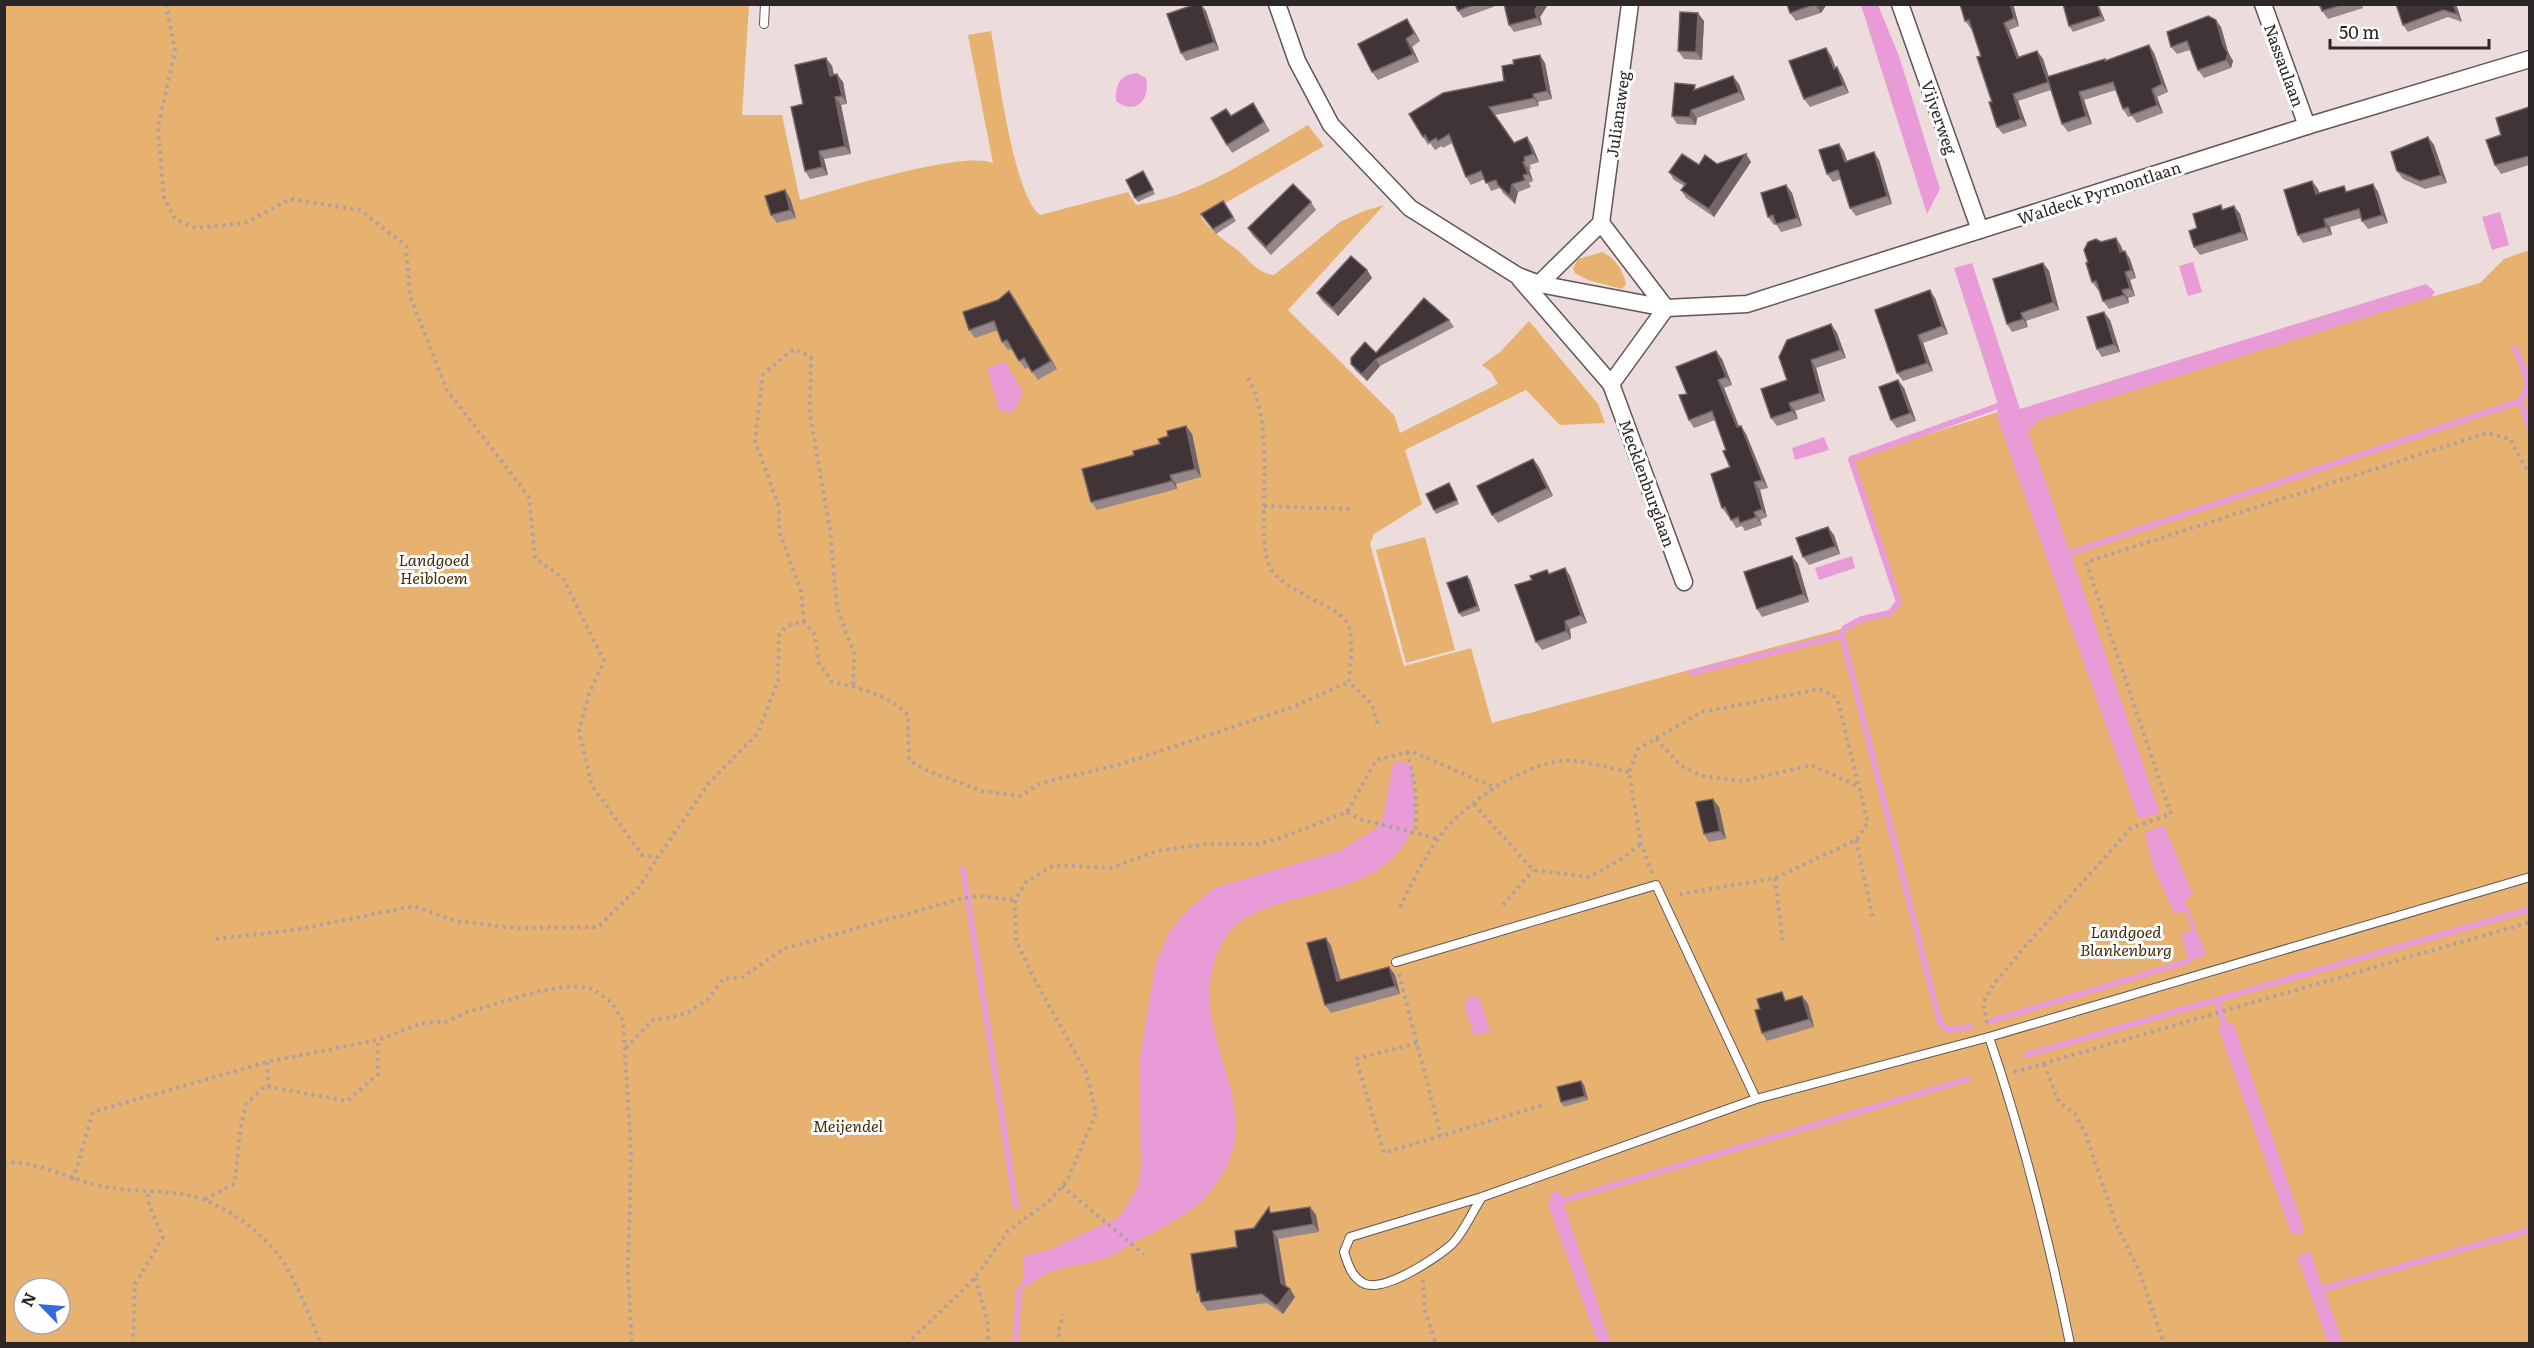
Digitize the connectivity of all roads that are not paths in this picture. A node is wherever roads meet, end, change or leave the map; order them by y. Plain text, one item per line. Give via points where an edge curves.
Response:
1 (765, 4) edge
2 (1277, 4) edge
3 (1630, 4) edge
4 (1900, 4) edge
5 (2263, 4) edge
6 (764, 24) dead end
7 (2529, 59) edge
8 (2307, 126) junction
9 (1601, 223) junction
10 (1980, 230) junction
11 (1518, 276) junction
12 (1539, 284) junction
13 (1666, 308) junction
14 (1611, 384) junction
15 (1684, 582) dead end
16 (2529, 877) edge
17 (1396, 962) road end
18 (1989, 1037) junction
19 (1756, 1100) junction
20 (1482, 1197) junction
21 (2070, 1344) edge

1 - 6 lane
2 - 11 street via 1297,61 1331,125 1410,208
3 - 9 street, Julianaweg
4 - 10 street, Vijverweg
5 - 8 street, Nassaulaan
7 - 8 street, Waldeck Pyrmontlaan
8 - 10 street, Waldeck Pyrmontlaan
9 - 12 street
9 - 13 street
10 - 13 street, Waldeck Pyrmontlaan via 1747,304
11 - 12 street, Waldeck Pyrmontlaan
11 - 14 street, Mecklenburglaan
12 - 13 street, Waldeck Pyrmontlaan
13 - 14 street
14 - 15 street, Mecklenburglaan
16 - 18 lane
17 - 19 lane via 1656,885
18 - 19 lane
18 - 21 lane via 2015,1113
19 - 20 lane
20 - 20 lane via 1350,1237 1344,1252 1352,1274 1364,1284 1383,1285 1425,1264 1453,1243

